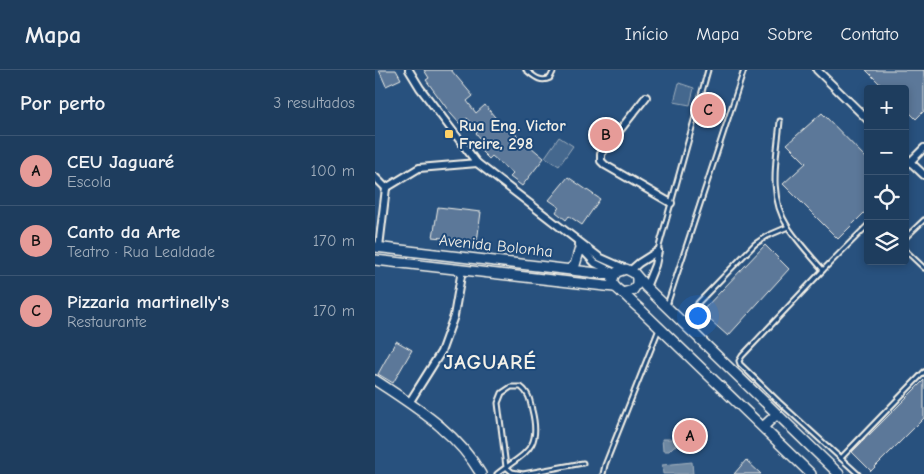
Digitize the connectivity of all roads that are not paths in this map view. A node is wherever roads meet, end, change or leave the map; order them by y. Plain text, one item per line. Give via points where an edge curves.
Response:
1 (409, 70) edge
2 (526, 70) edge
3 (554, 70) edge
4 (708, 70) edge
5 (744, 70) edge
6 (817, 70) edge
7 (646, 97) dead end
8 (864, 116) edge
9 (780, 121) dead end
10 (924, 148) edge
11 (909, 158) edge
12 (909, 160) edge
13 (477, 162) junction
14 (924, 175) edge
15 (375, 177) edge
16 (386, 188) junction
17 (671, 203) junction
18 (924, 220) edge
19 (788, 228) junction
20 (864, 229) edge
21 (909, 234) edge
22 (574, 238) junction
23 (377, 247) edge
24 (580, 248) junction
25 (658, 251) junction
26 (909, 254) edge
27 (375, 260) edge
28 (571, 268) junction
29 (924, 268) edge
30 (462, 270) junction
31 (823, 270) junction
32 (631, 272) junction
33 (615, 274) junction
34 (614, 286) junction
35 (646, 287) junction
36 (622, 293) junction
37 (698, 303) dead end
38 (666, 306) junction
39 (659, 328) junction
40 (924, 372) edge
41 (375, 380) edge
42 (409, 403) junction
43 (777, 414) junction
44 (763, 427) junction
45 (841, 458) junction
46 (583, 463) dead end
47 (506, 467) junction
48 (481, 474) edge
49 (497, 474) edge
50 (603, 474) edge
51 (811, 474) edge
52 (839, 474) edge
53 (858, 474) edge

1 - 13 street
2 - 3 lane via 543,80 550,78
4 - 17 lane
5 - 38 lane
6 - 8 street
7 - 17 street via 600,158 605,165
9 - 19 lane via 774,185
10 - 11 street
12 - 14 street
13 - 16 street via 419,168
13 - 22 street
15 - 16 street
16 - 23 street
17 - 25 lane
18 - 21 lane
19 - 31 lane
19 - 37 lane via 755,244
20 - 31 lane
22 - 24 street
22 - 32 street via 605,260
23 - 28 main road, Avenida Bolonha
24 - 28 main road
24 - 33 street via 595,263
25 - 32 street
25 - 35 street
26 - 29 lane
27 - 30 main road, Avenida Bolonha
28 - 33 main road, Avenida Bolonha
30 - 34 main road, Avenida Bolonha
30 - 42 street via 454,316 441,352
31 - 45 lane via 739,361
32 - 33 main road via 619,270
32 - 35 main road
32 - 36 main road via 637,284 633,290
33 - 34 main road
34 - 36 main road
35 - 38 main road
36 - 39 main road
38 - 43 main road
39 - 44 main road
39 - 50 lane
40 - 45 lane
41 - 42 main road
42 - 48 main road via 443,427
43 - 44 main road
43 - 52 main road
44 - 51 main road
45 - 53 lane
46 - 47 lane via 523,474
47 - 47 lane via 530,449 535,440 536,427 528,392 521,387 502,393 498,403
47 - 49 lane

